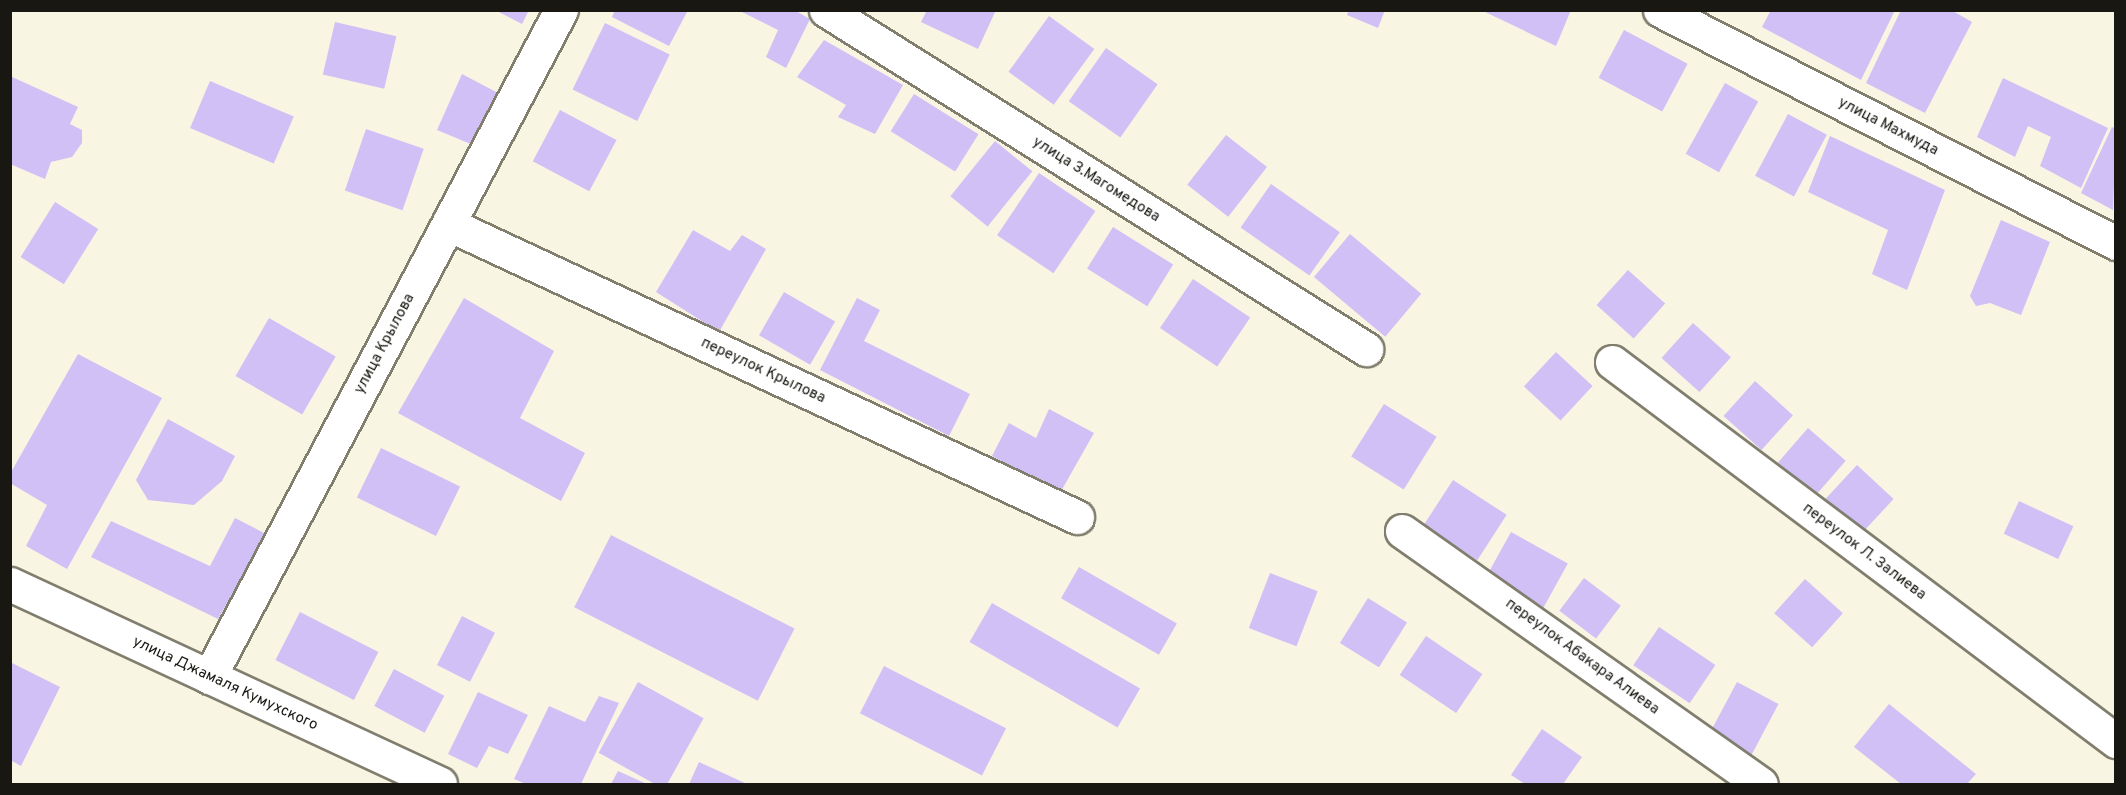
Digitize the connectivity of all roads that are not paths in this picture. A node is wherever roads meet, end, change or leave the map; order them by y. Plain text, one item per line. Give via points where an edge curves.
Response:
1 (561, 10) edge
2 (826, 10) edge
3 (1660, 10) edge
4 (448, 224) junction
5 (2115, 243) edge
6 (1366, 349) dead end
7 (1612, 362) dead end
8 (1077, 517) dead end
9 (1402, 531) dead end
10 (10, 584) edge
11 (208, 677) junction
12 (2115, 741) edge
13 (440, 784) edge
14 (1761, 784) edge

1 - 4 street, улица Крылова
2 - 6 street, улица З.Магомедова
3 - 5 street, улица Махмуда
4 - 8 street, переулок Крылова
4 - 11 street, улица Крылова
7 - 12 street, переулок Л. Залиева
9 - 14 street, переулок Абакара Алиева
10 - 11 street, улица Джамаля Кумухского
11 - 13 street, улица Джамаля Кумухского

